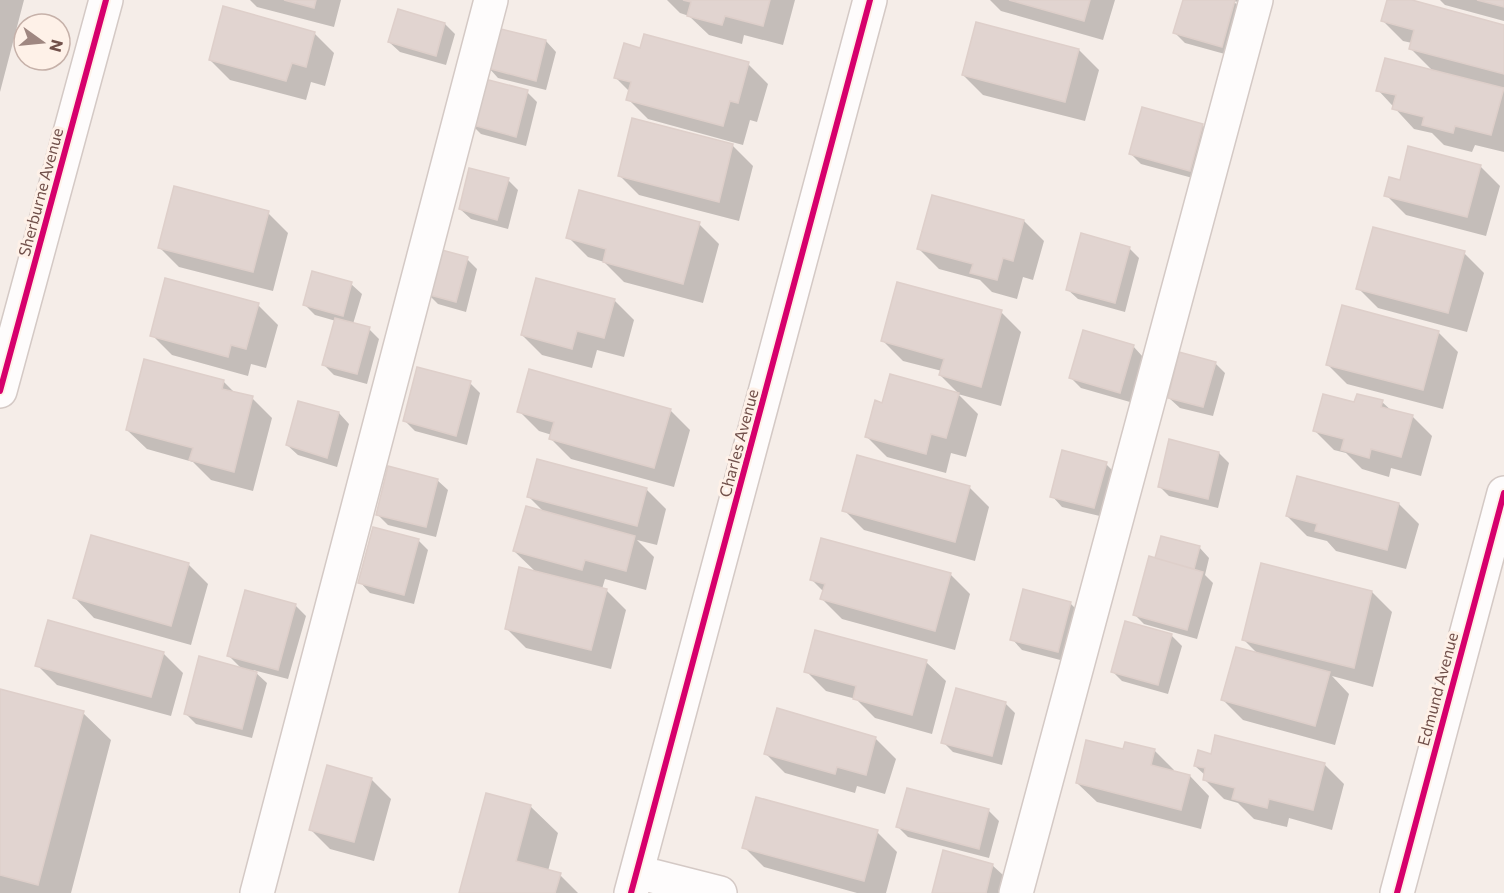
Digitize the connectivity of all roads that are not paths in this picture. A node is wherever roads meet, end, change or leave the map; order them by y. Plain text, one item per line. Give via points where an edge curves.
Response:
1 (106, 0) edge
2 (491, 0) edge
3 (870, 0) edge
4 (1256, 0) edge
5 (0, 391) edge
6 (1504, 492) edge
7 (634, 882) edge
8 (257, 893) edge
9 (720, 893) edge
10 (1016, 893) edge
11 (1397, 893) edge

1 - 5 street, Sherburne Avenue
2 - 8 street
3 - 7 street, Charles Avenue
4 - 10 street
6 - 11 street, Edmund Avenue
7 - 9 street

